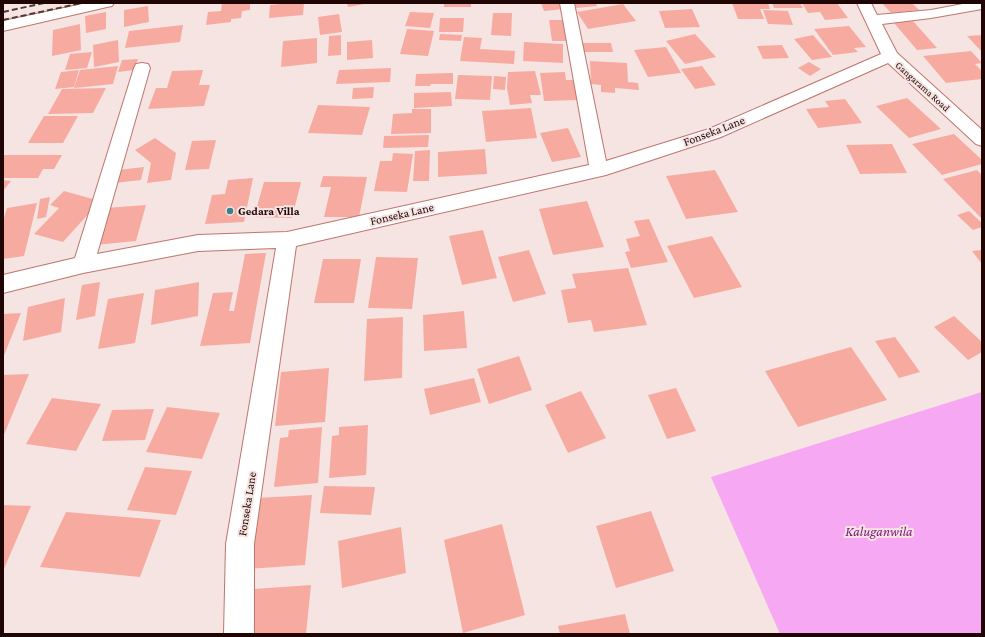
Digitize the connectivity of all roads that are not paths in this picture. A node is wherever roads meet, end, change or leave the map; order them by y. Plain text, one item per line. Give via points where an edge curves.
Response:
1 (107, 3) edge
2 (568, 3) edge
3 (864, 3) edge
4 (982, 5) edge
5 (874, 20) junction
6 (3, 26) edge
7 (890, 56) junction
8 (142, 68) dead end
9 (982, 140) edge
10 (599, 170) junction
11 (287, 240) junction
12 (83, 265) junction
13 (3, 284) edge
14 (240, 634) edge

1 - 6 street
2 - 10 street
3 - 5 street, Gangarama Road
4 - 5 street
5 - 7 street, Gangarama Road
7 - 9 street, Gangarama Road
7 - 10 street, Fonseka Lane via 714,133
8 - 12 street
10 - 11 street, Fonseka Lane
11 - 12 street via 198,243
11 - 14 street, Fonseka Lane via 240,544
12 - 13 street

